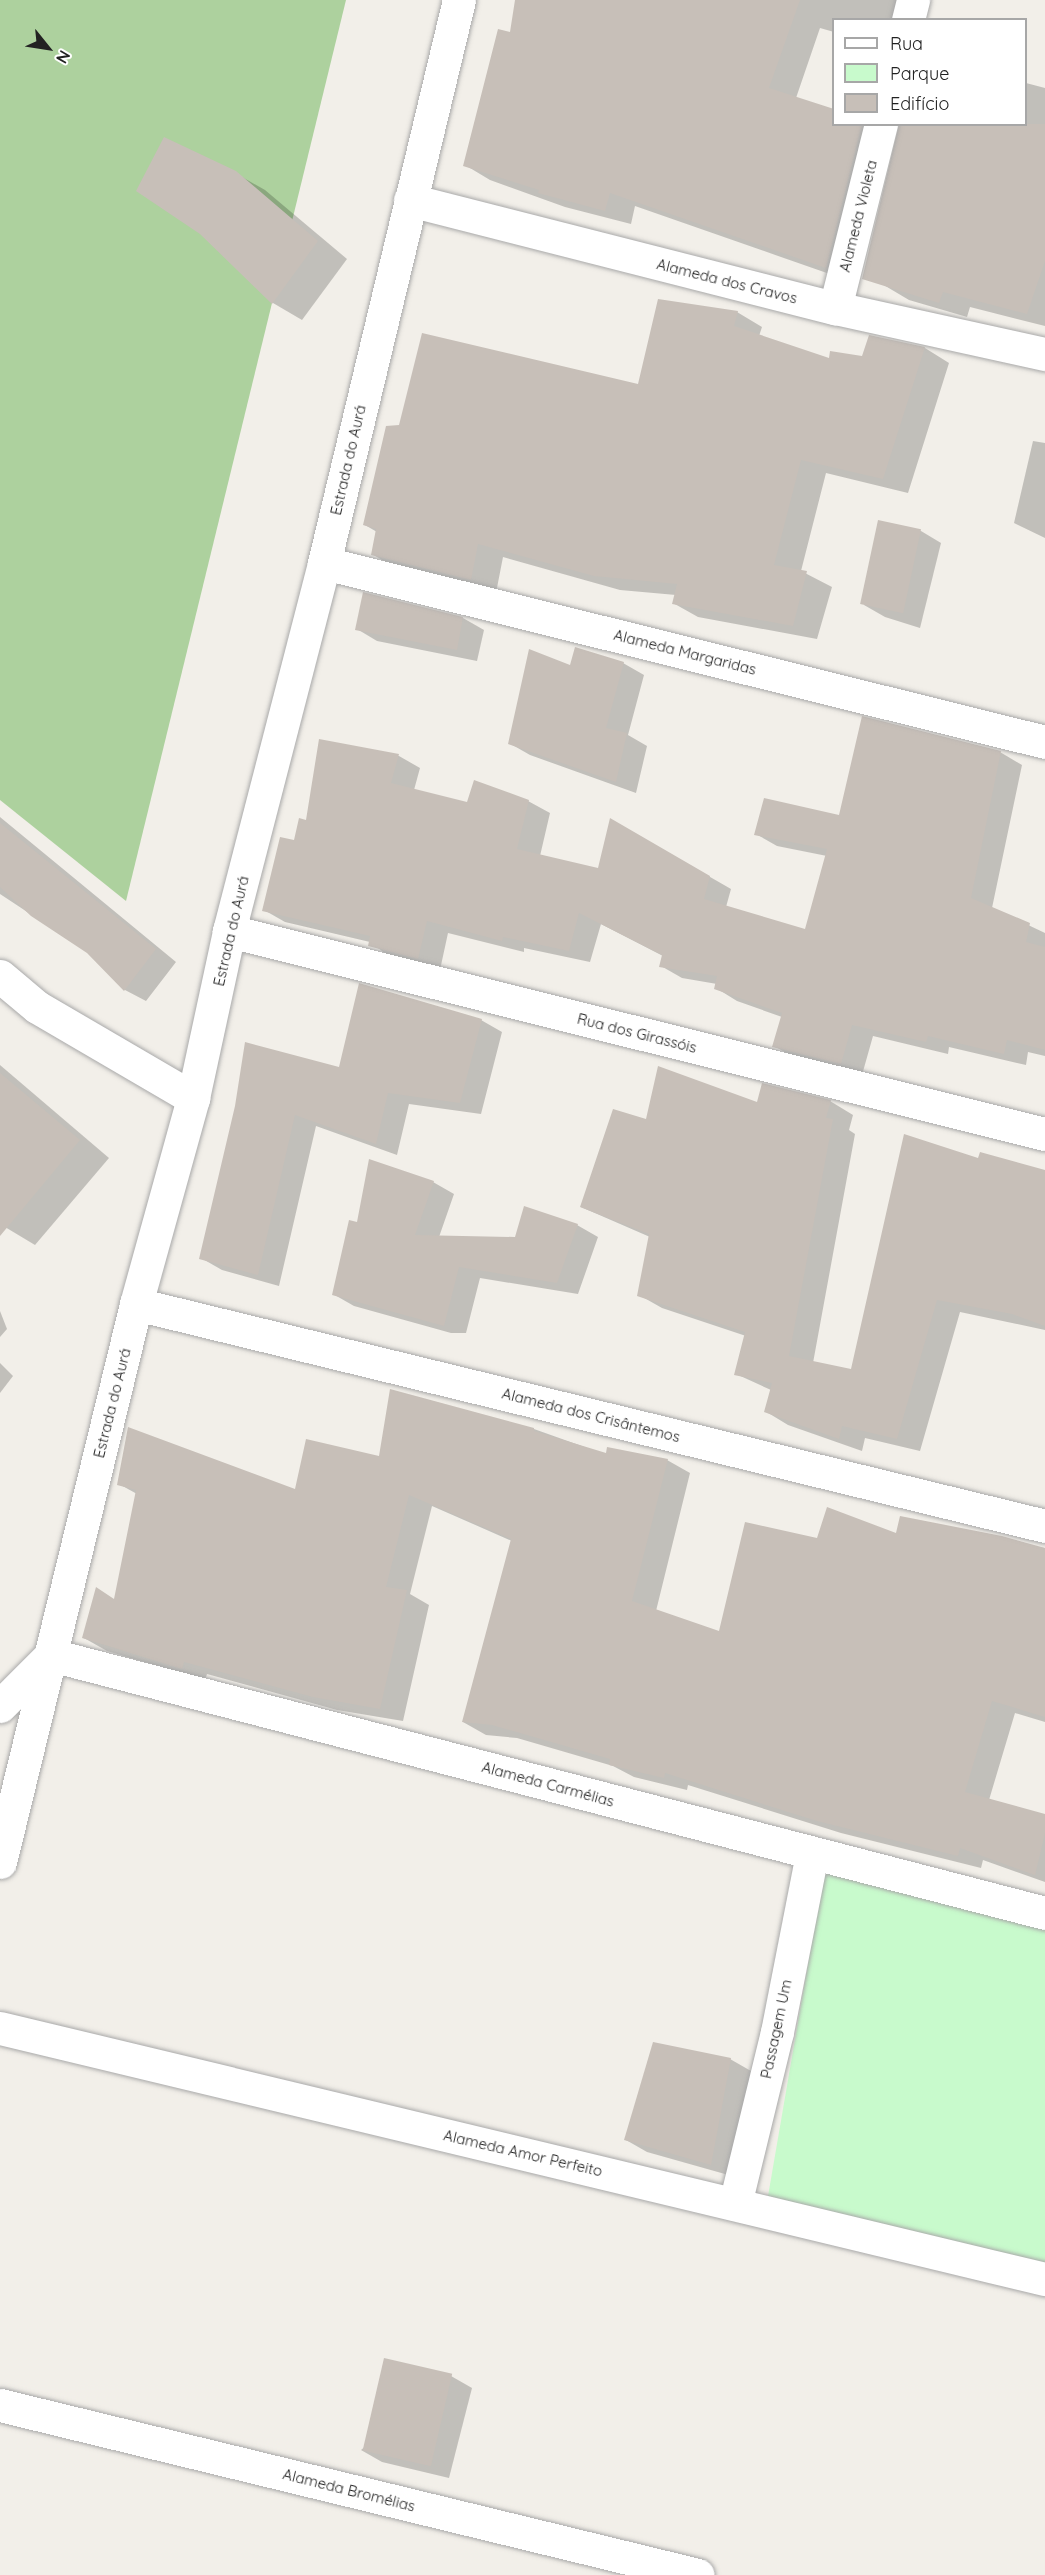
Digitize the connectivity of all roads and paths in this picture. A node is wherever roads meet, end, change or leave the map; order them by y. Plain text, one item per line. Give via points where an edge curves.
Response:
1 (459, 0) edge
2 (913, 0) edge
3 (908, 18) edge
4 (880, 126) edge
5 (410, 200) junction
6 (835, 308) junction
7 (1045, 354) edge
8 (324, 563) junction
9 (1045, 742) edge
10 (230, 931) junction
11 (0, 976) edge
12 (193, 1098) junction
13 (1045, 1134) edge
14 (136, 1304) junction
15 (1045, 1526) edge
16 (51, 1655) junction
17 (0, 1706) edge
18 (812, 1853) junction
19 (0, 1862) edge
20 (1045, 1913) edge
21 (0, 2028) edge
22 (735, 2204) junction
23 (1045, 2279) edge
24 (0, 2405) edge
25 (698, 2575) edge

1 - 5 street, Estrada do Aurá
2 - 3 street
4 - 6 street, Alameda Violeta
5 - 6 street, Alameda dos Cravos
5 - 8 street, Estrada do Aurá
6 - 7 street, Alameda dos Cravos
8 - 9 street, Alameda Margaridas
8 - 10 street, Estrada do Aurá
10 - 12 street, Estrada do Aurá
10 - 13 street, Rua dos Girassóis
11 - 12 street via 37,1007
12 - 14 street, Estrada do Aurá
14 - 15 street, Alameda dos Crisântemos
14 - 16 street, Estrada do Aurá
16 - 17 street
16 - 18 street, Alameda Carmélias
16 - 19 street, Estrada do Aurá
18 - 20 street, Alameda Carmélias
18 - 22 street, Passagem Um via 777,2032
21 - 22 street, Alameda Amor Perfeito
22 - 23 street, Alameda Amor Perfeito
24 - 25 street, Alameda Bromélias

